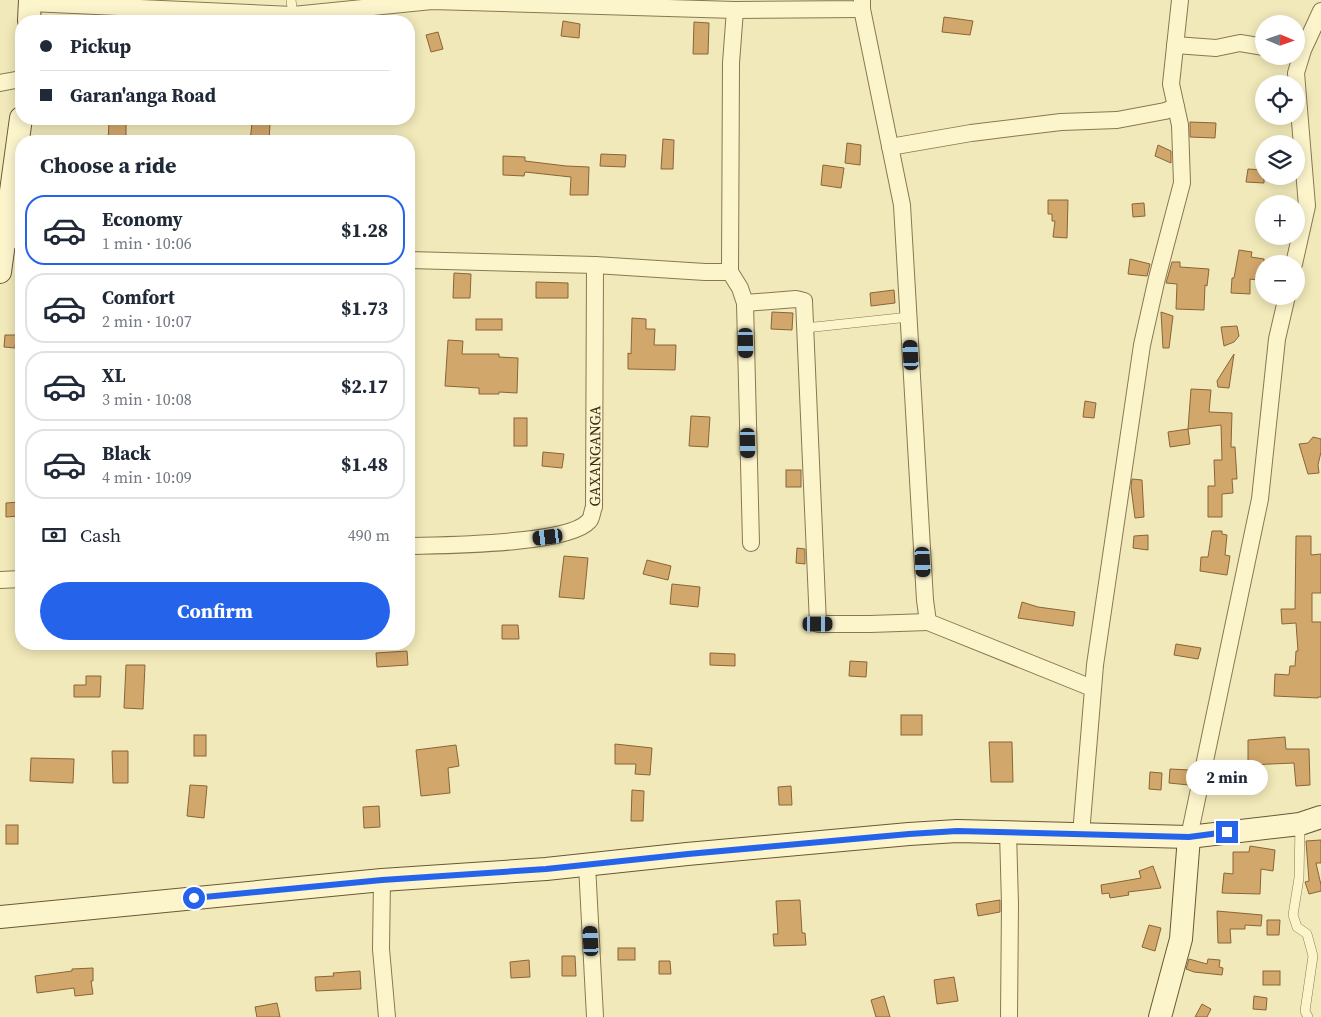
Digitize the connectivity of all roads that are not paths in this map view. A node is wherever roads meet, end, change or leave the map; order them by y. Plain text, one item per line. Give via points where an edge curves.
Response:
1 (1180, 0) edge
2 (862, 4) edge
3 (292, 7) edge
4 (30, 8) edge
5 (735, 10) junction
6 (1321, 11) edge
7 (1305, 41) edge
8 (1321, 44) edge
9 (1175, 45) junction
10 (1255, 46) edge
11 (1305, 49) edge
12 (1297, 65) edge
13 (15, 80) edge
14 (0, 83) edge
15 (1176, 107) junction
16 (890, 147) junction
17 (15, 210) edge
18 (13, 240) edge
19 (1296, 255) edge
20 (415, 260) edge
21 (595, 265) junction
22 (0, 272) edge
23 (730, 272) junction
24 (745, 303) junction
25 (1284, 305) edge
26 (909, 317) junction
27 (805, 328) junction
28 (751, 543) dead end
29 (415, 546) edge
30 (15, 579) edge
31 (0, 580) edge
32 (928, 622) junction
33 (1092, 688) junction
34 (1321, 817) edge
35 (1300, 824) junction
36 (1008, 832) junction
37 (1081, 834) junction
38 (1189, 837) junction
39 (587, 865) junction
40 (382, 880) junction
41 (0, 917) edge
42 (387, 1017) edge
43 (595, 1017) edge
44 (1009, 1017) edge
45 (1160, 1017) edge
46 (1308, 1017) edge

1 - 9 street
2 - 5 street
2 - 16 street
3 - 4 street
3 - 5 street via 432,1
5 - 23 street via 731,64
6 - 7 street
8 - 11 street
9 - 10 street via 1216,48 1240,43
9 - 15 street via 1171,84
12 - 19 street via 1306,206
13 - 14 street
15 - 16 street via 1118,120 1061,122
15 - 33 street via 1180,125 1182,182 1142,345
16 - 26 street via 902,206
17 - 18 street
18 - 22 street
20 - 21 street
21 - 23 street
21 - 29 street, GAXANGANGA via 594,507 590,520 579,528 548,537
23 - 24 street
24 - 27 street via 804,301
24 - 28 street
25 - 38 street via 1277,339 1260,499
26 - 27 lane
26 - 32 street
27 - 32 street via 818,624
30 - 31 street
32 - 33 street
33 - 37 street
34 - 35 street
35 - 38 street
35 - 46 lane via 1299,878 1293,915 1296,927 1307,934 1313,956
36 - 37 street
36 - 39 street via 909,834
36 - 44 street
37 - 38 street
38 - 45 street via 1181,939
39 - 40 street
39 - 43 street
40 - 41 street
40 - 42 street via 380,949

